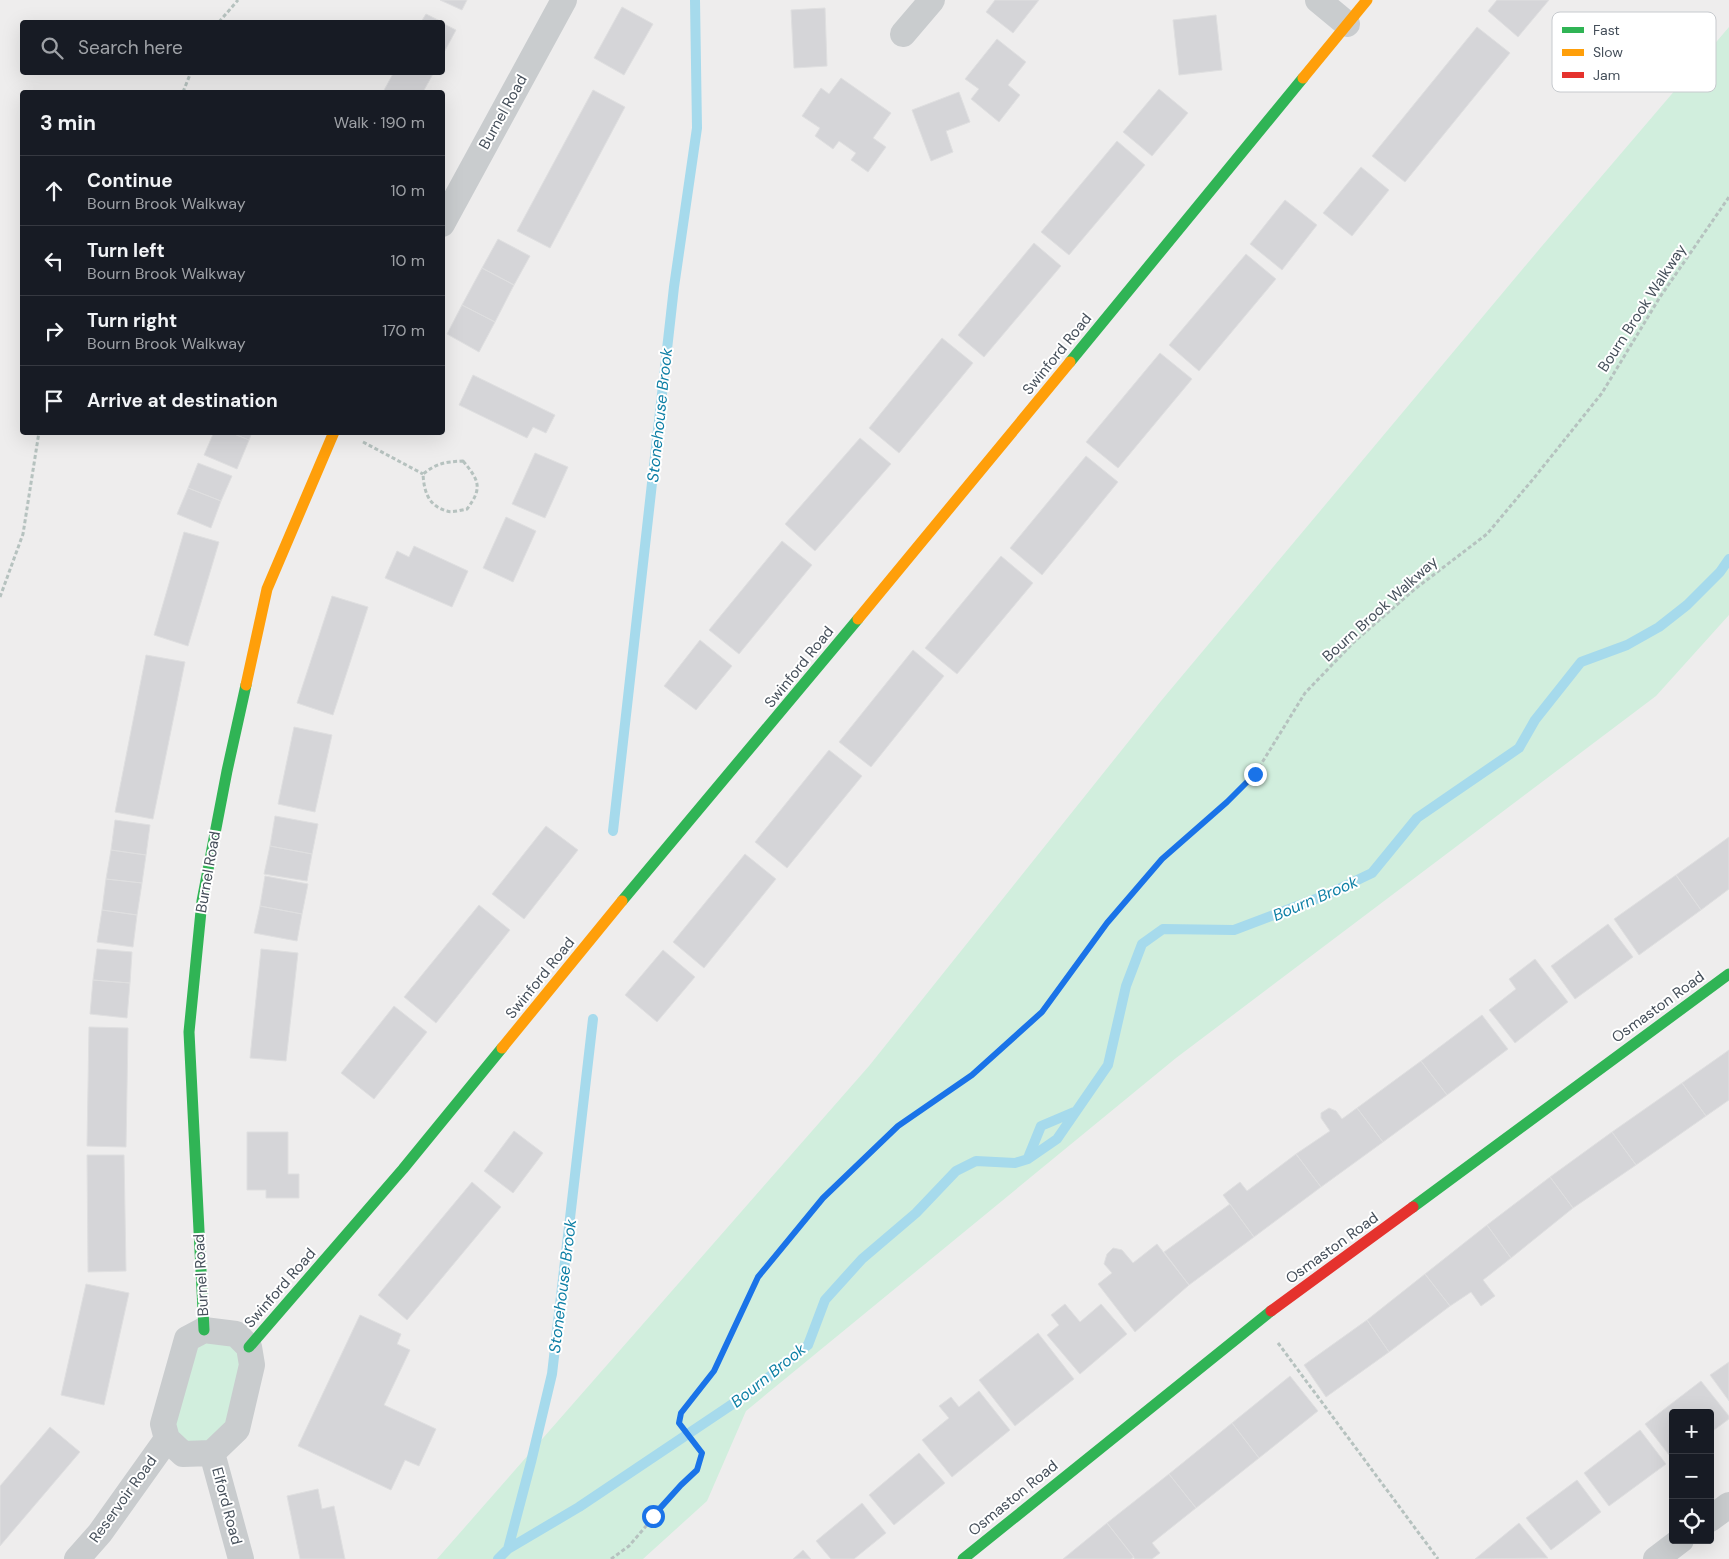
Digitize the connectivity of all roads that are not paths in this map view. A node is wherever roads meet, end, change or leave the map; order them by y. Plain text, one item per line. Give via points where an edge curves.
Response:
1 (564, 0) edge
2 (932, 0) edge
3 (1318, 0) edge
4 (1367, 0) edge
5 (1347, 24) junction
6 (904, 34) dead end
7 (445, 218) edge
8 (333, 435) edge
9 (1729, 974) edge
10 (204, 1330) junction
11 (249, 1347) junction
12 (167, 1439) junction
13 (212, 1453) junction
14 (1729, 1504) edge
15 (1714, 1515) edge
16 (1676, 1544) edge
17 (77, 1559) edge
18 (241, 1559) edge
19 (963, 1559) edge
20 (1656, 1559) edge

1 - 7 street, Burnel Road
2 - 6 street
3 - 5 street
4 - 5 street, Swinford Road
5 - 11 street, Swinford Road via 403,1169
8 - 10 street, Burnel Road via 267,589 202,901 189,1032
9 - 19 street, Osmaston Road via 1260,1319
10 - 11 street via 236,1334
10 - 12 street via 187,1339 163,1424
11 - 13 street via 252,1365 238,1429
12 - 13 street via 183,1454
12 - 17 street, Reservoir Road via 100,1533
13 - 18 street, Elford Road
14 - 15 street
16 - 20 street

